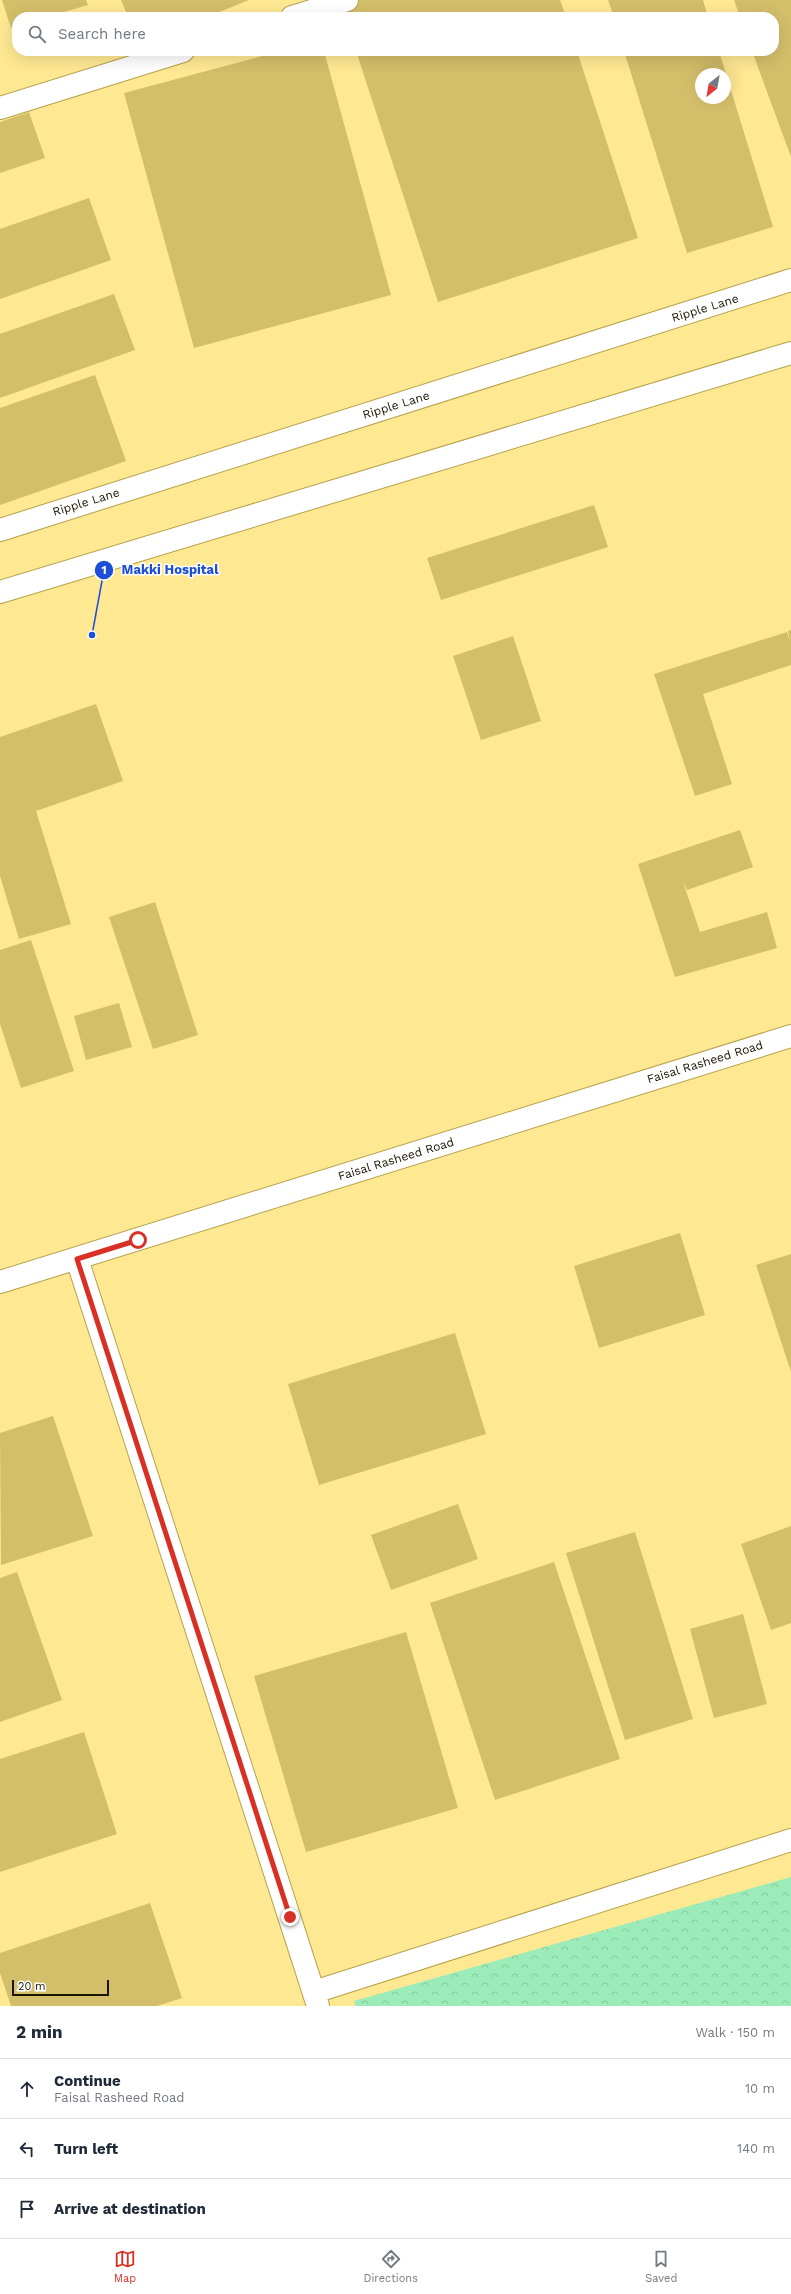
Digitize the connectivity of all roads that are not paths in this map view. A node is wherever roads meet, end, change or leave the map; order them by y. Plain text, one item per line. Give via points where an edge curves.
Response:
1 (347, 0) edge
2 (308, 12) edge
3 (167, 56) edge
4 (0, 108) edge
5 (791, 280) edge
6 (791, 353) edge
7 (0, 530) edge
8 (0, 592) edge
9 (791, 1036) edge
10 (77, 1259) junction
11 (0, 1282) edge
12 (791, 1840) edge
13 (316, 1999) edge

1 - 2 street
3 - 4 street
5 - 7 street, Ripple Lane
6 - 8 street
9 - 10 street, Faisal Rasheed Road
10 - 11 street, Faisal Rasheed Road
10 - 13 street
12 - 13 street

